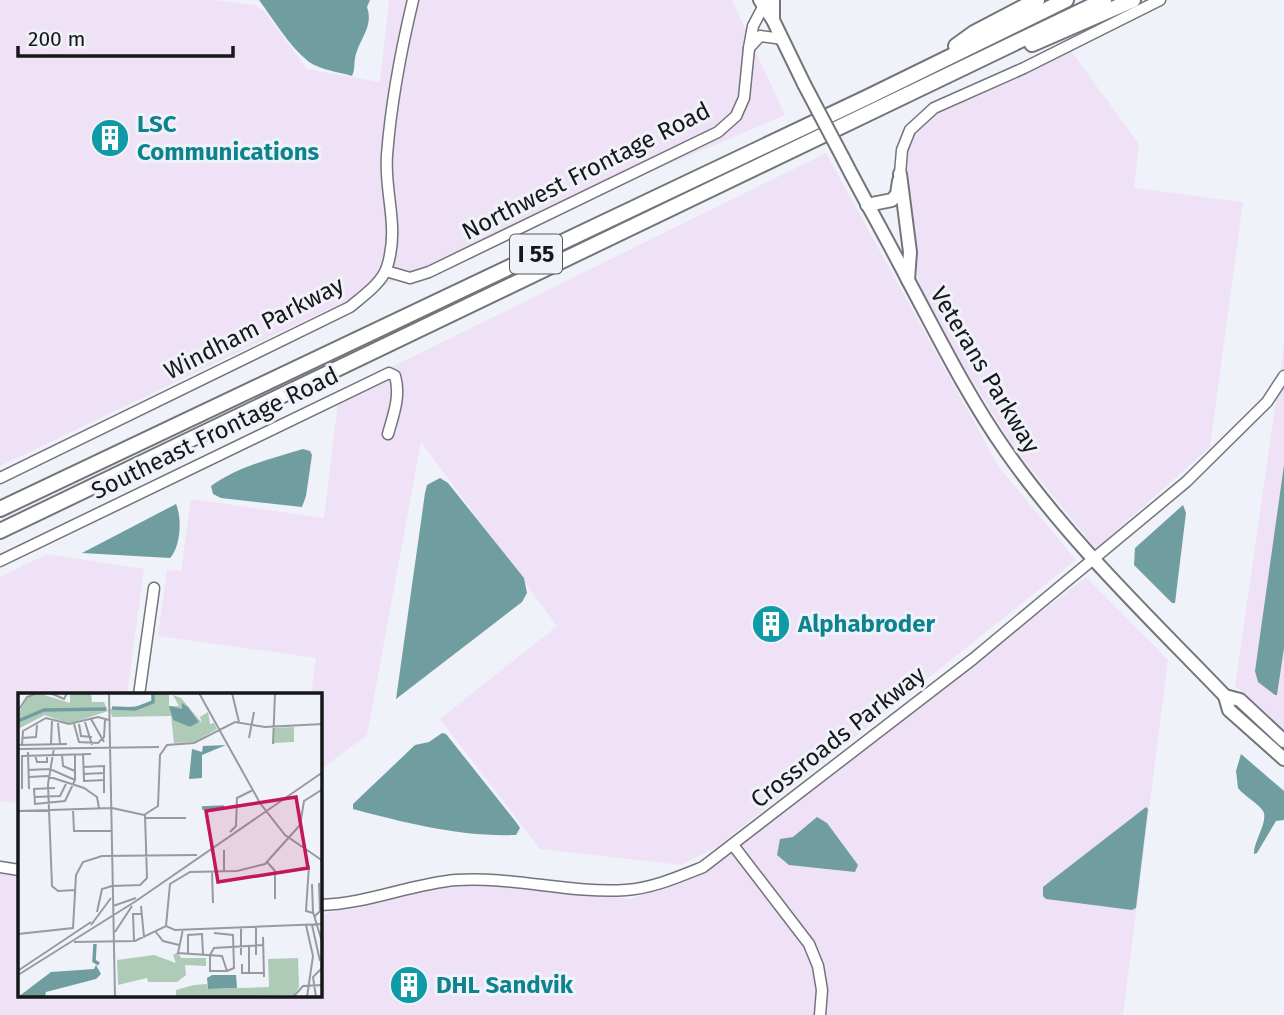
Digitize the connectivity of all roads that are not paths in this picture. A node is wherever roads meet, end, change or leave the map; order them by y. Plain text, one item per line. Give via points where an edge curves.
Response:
1 (413, 0) edge
2 (1037, 0) edge
3 (1066, 0) edge
4 (1104, 0) edge
5 (1133, 0) edge
6 (1160, 0) edge
7 (765, 2) edge
8 (783, 39) junction
9 (749, 48) junction
10 (912, 75) junction
11 (920, 89) junction
12 (900, 174) junction
13 (867, 205) junction
14 (386, 271) junction
15 (908, 280) junction
16 (1284, 376) edge
17 (388, 434) dead end
18 (0, 478) edge
19 (0, 509) edge
20 (0, 531) edge
21 (1092, 558) junction
22 (0, 561) edge
23 (154, 588) dead end
24 (139, 693) edge
25 (1225, 696) junction
26 (1284, 741) edge
27 (1284, 759) edge
28 (733, 845) junction
29 (0, 867) edge
30 (18, 870) edge
31 (322, 905) edge
32 (820, 1015) edge

1 - 14 street via 387,157 394,238
2 - 10 highway via 974,33
3 - 10 highway, I 55
4 - 11 highway, I 55
5 - 11 highway
6 - 12 street via 934,108 909,130 901,150
7 - 8 main road, Veterans Parkway
7 - 9 street, Northwest Frontage Road
8 - 9 street via 760,37
8 - 13 main road, Veterans Parkway, bridge
9 - 14 street, Northwest Frontage Road via 744,98 736,116 718,132 429,272 410,278
10 - 19 highway, I 55
11 - 20 highway, I 55
12 - 13 main road via 892,200
12 - 15 main road
13 - 15 main road, Veterans Parkway
14 - 18 street, Windham Parkway via 350,306
15 - 21 main road, Veterans Parkway via 977,408 1049,508
16 - 21 street, Crossroads Parkway via 1231,440
17 - 22 street, Southeast Frontage Road via 397,397 395,376 389,373
21 - 25 main road, Veterans Parkway
21 - 28 street, Crossroads Parkway via 973,659
23 - 24 street
25 - 26 main road, Veterans Parkway via 1240,700
25 - 27 main road, Veterans Parkway via 1229,710
28 - 31 street, Crossroads Parkway via 703,867 654,886 628,890 459,880
28 - 32 street via 809,944 822,990
29 - 30 street

